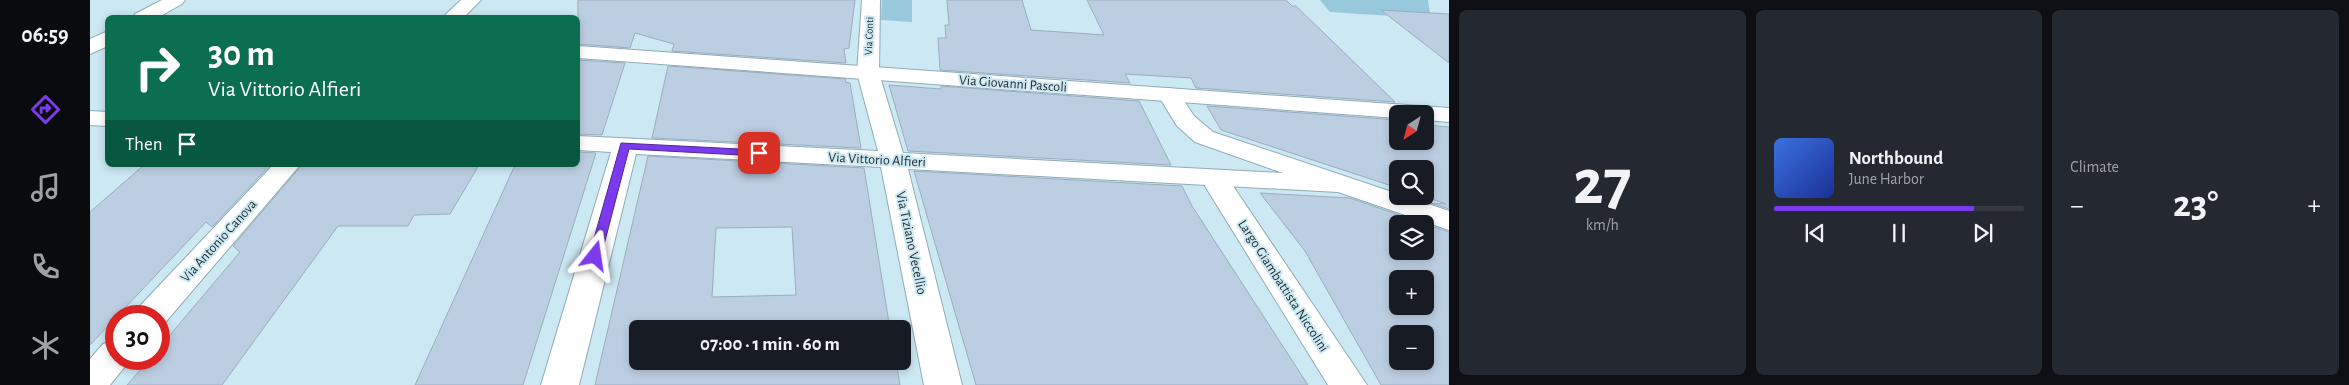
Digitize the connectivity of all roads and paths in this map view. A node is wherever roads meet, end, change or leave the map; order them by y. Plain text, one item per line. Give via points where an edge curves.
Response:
1 (176, 0) edge
2 (472, 0) edge
3 (870, 0) edge
4 (148, 15) edge
5 (454, 15) edge
6 (580, 52) edge
7 (868, 73) junction
8 (1169, 95) junction
9 (1449, 115) edge
10 (90, 118) edge
11 (105, 119) edge
12 (580, 143) edge
13 (625, 146) junction
14 (893, 161) junction
15 (285, 167) edge
16 (1338, 184) junction
17 (1219, 186) dead end
18 (1449, 221) edge
19 (160, 305) edge
20 (105, 367) edge
21 (90, 384) edge
22 (560, 385) edge
23 (943, 385) edge
24 (1348, 385) edge

1 - 4 street
2 - 5 street
3 - 7 street, Via Conti
6 - 7 street, Via Giovanni Pascoli
7 - 8 street, Via Giovanni Pascoli
7 - 14 street, Via Tiziano Vecellio
8 - 9 street, Via Giovanni Pascoli
8 - 16 street via 1184,121 1204,137
10 - 11 street
12 - 13 street, Via Vittorio Alfieri
13 - 14 street, Via Vittorio Alfieri
13 - 22 street
14 - 16 street, Via Vittorio Alfieri
14 - 23 street, Via Tiziano Vecellio
15 - 19 street, Via Antonio Canova
16 - 18 street
17 - 24 street, Largo Giambattista Niccolini
20 - 21 street

